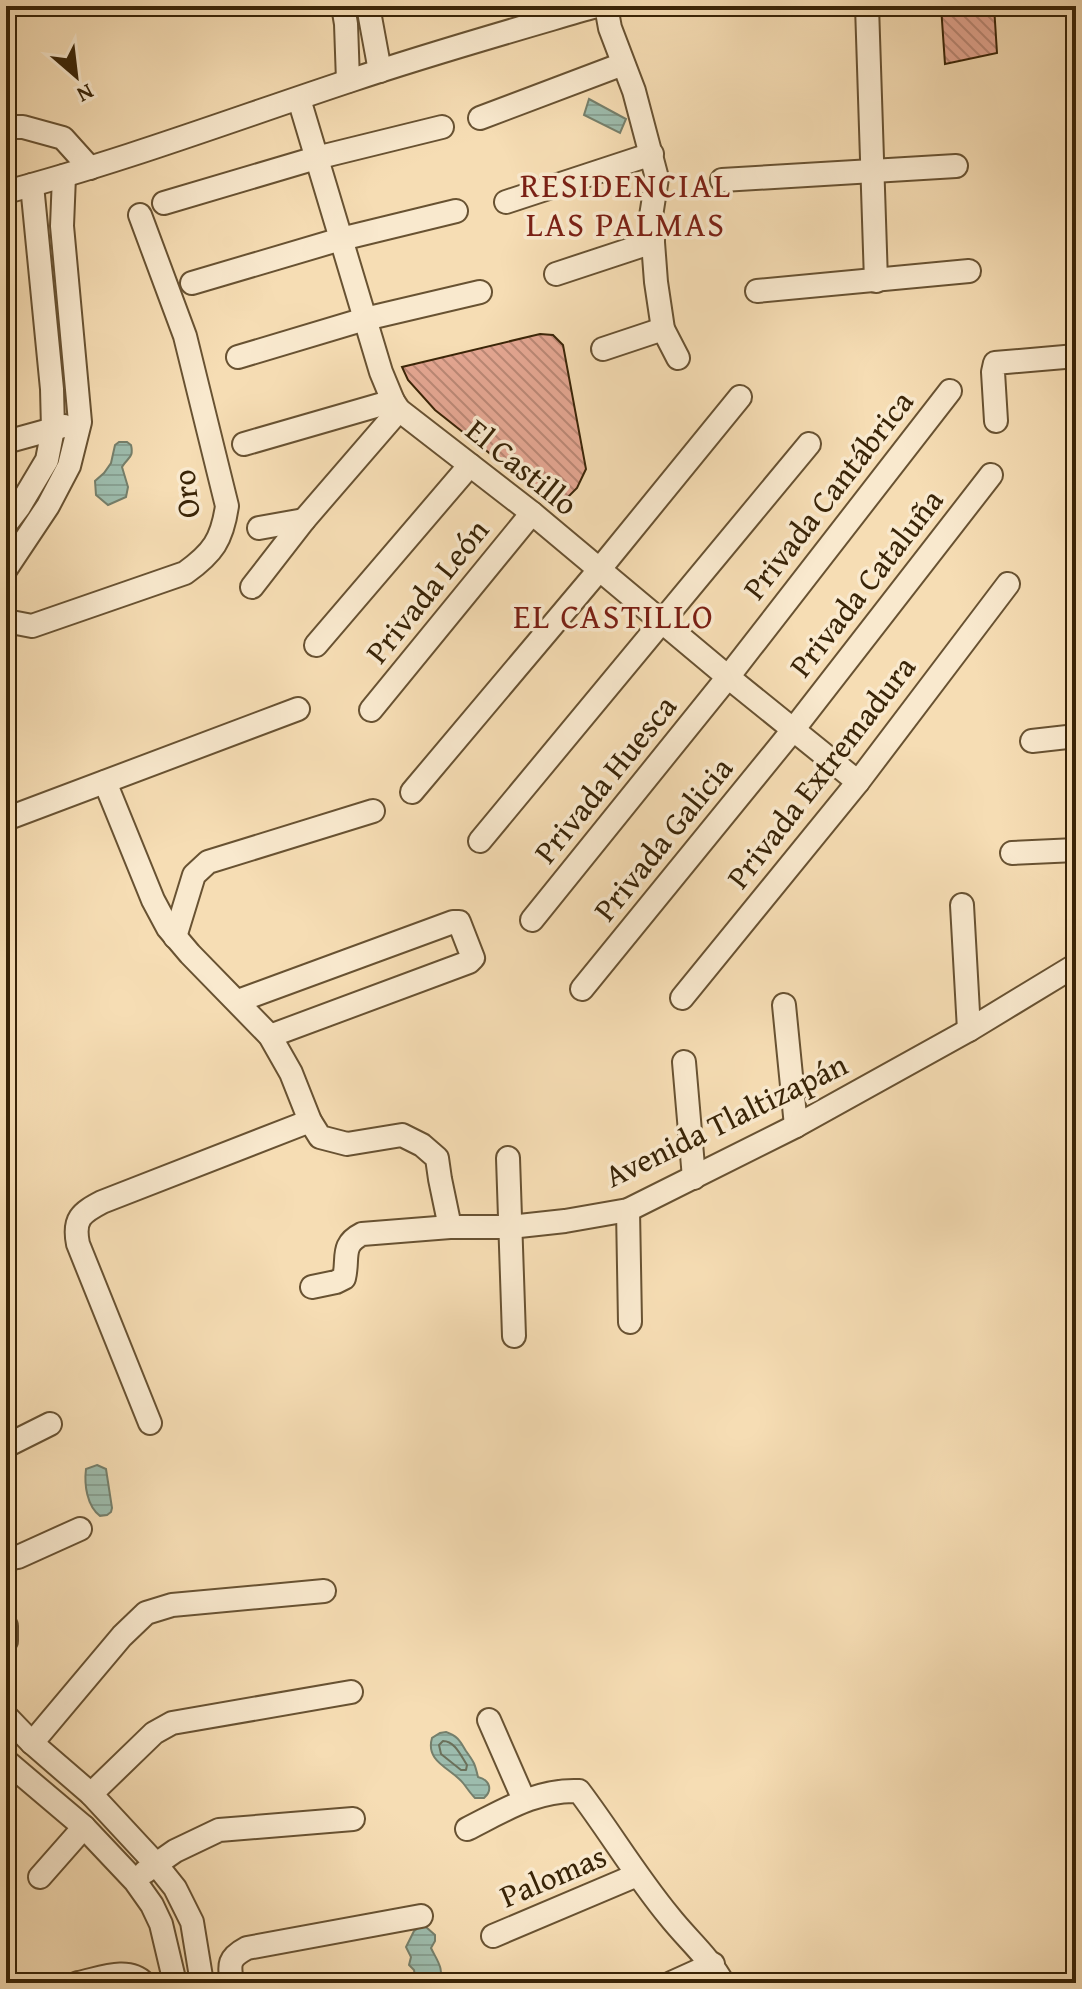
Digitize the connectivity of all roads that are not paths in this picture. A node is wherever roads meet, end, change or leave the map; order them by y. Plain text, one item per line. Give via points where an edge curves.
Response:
1 (343, 6) edge
2 (368, 6) edge
3 (596, 6) edge
4 (606, 6) edge
5 (867, 6) edge
6 (373, 40) junction
7 (346, 46) junction
8 (623, 64) junction
9 (380, 71) junction
10 (348, 81) junction
11 (299, 99) junction
12 (480, 118) dead end
13 (6, 127) edge
14 (442, 127) dead end
15 (652, 154) junction
16 (316, 158) junction
17 (956, 166) dead end
18 (90, 168) junction
19 (872, 171) junction
20 (64, 176) junction
21 (722, 180) dead end
22 (32, 185) junction
23 (6, 192) edge
24 (506, 202) dead end
25 (164, 203) dead end
26 (456, 211) dead end
27 (140, 215) dead end
28 (62, 226) junction
29 (37, 228) junction
30 (341, 239) junction
31 (653, 242) junction
32 (969, 271) dead end
33 (556, 274) dead end
34 (876, 281) junction
35 (192, 283) dead end
36 (757, 291) dead end
37 (480, 292) dead end
38 (365, 319) junction
39 (663, 329) junction
40 (603, 349) dead end
41 (1076, 356) edge
42 (238, 357) dead end
43 (678, 358) dead end
44 (950, 391) dead end
45 (740, 397) dead end
46 (396, 406) junction
47 (996, 421) dead end
48 (80, 422) junction
49 (53, 429) junction
50 (6, 442) edge
51 (244, 444) dead end
52 (809, 444) dead end
53 (470, 465) junction
54 (991, 475) dead end
55 (532, 513) junction
56 (304, 520) junction
57 (6, 524) edge
58 (259, 528) dead end
59 (6, 569) edge
60 (599, 570) junction
61 (1008, 584) dead end
62 (252, 587) dead end
63 (6, 621) edge
64 (661, 622) junction
65 (316, 645) dead end
66 (728, 677) junction
67 (298, 709) dead end
68 (371, 710) dead end
69 (793, 730) junction
70 (1076, 736) edge
71 (1032, 741) dead end
72 (105, 782) junction
73 (858, 782) junction
74 (412, 792) dead end
75 (373, 811) dead end
76 (6, 819) edge
77 (480, 841) dead end
78 (1076, 850) edge
79 (1012, 853) dead end
80 (962, 905) dead end
81 (532, 920) dead end
82 (175, 937) junction
83 (1076, 965) edge
84 (582, 989) dead end
85 (682, 998) dead end
86 (238, 1001) junction
87 (784, 1005) dead end
88 (969, 1030) junction
89 (270, 1036) junction
90 (684, 1062) dead end
91 (310, 1121) junction
92 (796, 1126) junction
93 (508, 1158) dead end
94 (694, 1178) junction
95 (628, 1210) junction
96 (450, 1227) junction
97 (510, 1227) junction
98 (312, 1287) dead end
99 (630, 1322) dead end
100 (514, 1336) dead end
101 (150, 1423) dead end
102 (50, 1424) dead end
103 (6, 1446) edge
104 (80, 1529) dead end
105 (6, 1559) edge
106 (324, 1591) dead end
107 (6, 1626) edge
108 (6, 1641) edge
109 (351, 1692) dead end
110 (6, 1716) edge
111 (489, 1720) dead end
112 (32, 1743) junction
113 (7, 1763) edge
114 (91, 1794) junction
115 (524, 1800) junction
116 (353, 1819) dead end
117 (84, 1827) junction
118 (467, 1829) dead end
119 (155, 1863) junction
120 (637, 1875) junction
121 (40, 1877) dead end
122 (135, 1881) junction
123 (421, 1916) dead end
124 (493, 1936) dead end
125 (718, 1974) edge
126 (78, 1983) edge
127 (144, 1983) edge
128 (175, 1983) edge
129 (202, 1983) edge
130 (232, 1983) edge
131 (671, 1983) edge

1 - 7 street
2 - 6 street
3 - 9 street
4 - 8 street
5 - 19 street
6 - 7 street
6 - 9 street
7 - 10 street
8 - 12 street
8 - 15 street
9 - 10 street
10 - 11 street
11 - 16 street
11 - 18 street
13 - 18 street via 63,138
14 - 16 street
15 - 24 street
15 - 31 street via 657,178
16 - 25 street
16 - 30 street
17 - 19 street
18 - 20 street
19 - 21 street
19 - 34 street
20 - 22 street
20 - 28 street
22 - 23 street
22 - 29 street
26 - 30 street
27 - 63 street, Oro via 185,336 227,506 224,526 202,561 185,573 32,626
28 - 29 street
28 - 48 street
29 - 49 street
30 - 35 street
30 - 38 street
31 - 33 street
31 - 39 street
32 - 34 street
34 - 36 street
37 - 38 street
38 - 42 street
38 - 46 street
39 - 40 street
39 - 43 street
41 - 47 street via 995,363
44 - 66 street, Privada Cantábrica
45 - 60 street
46 - 51 street
46 - 53 street, El Castillo
46 - 56 street
48 - 49 street
48 - 59 street via 69,466
49 - 50 street
49 - 57 street via 47,460
52 - 64 street
53 - 55 street, El Castillo
53 - 65 street
54 - 69 street, Privada Cataluña
55 - 60 street, El Castillo
55 - 68 street, Privada León
56 - 58 street
56 - 62 street
60 - 64 street, El Castillo
60 - 74 street
61 - 73 street, Privada Extremadura
64 - 66 street, El Castillo
64 - 77 street
66 - 69 street, El Castillo
66 - 81 street, Privada Huesca
67 - 72 street
69 - 73 street, El Castillo
69 - 84 street, Privada Galicia
70 - 71 street
72 - 76 street
72 - 82 street via 153,900
73 - 85 street, Privada Extremadura
75 - 82 street via 208,862 194,875
78 - 79 street
80 - 88 street
82 - 86 street
83 - 88 street, Avenida Tlaltizapán
86 - 89 street
86 - 89 street via 459,922 473,958 469,962
87 - 92 street
88 - 92 street, Avenida Tlaltizapán
89 - 91 street
90 - 94 street
91 - 96 street via 320,1137 347,1144 402,1135 422,1145 437,1158
91 - 101 street via 102,1202 78,1219 78,1244
92 - 94 street, Avenida Tlaltizapán
93 - 97 street
94 - 95 street, Avenida Tlaltizapán
95 - 97 street, Avenida Tlaltizapán
95 - 99 street
96 - 97 street, Avenida Tlaltizapán
96 - 98 street, Avenida Tlaltizapán via 362,1234 351,1240 344,1278
97 - 100 street
102 - 103 street
104 - 105 street
106 - 112 street via 172,1605 146,1613
107 - 108 street
109 - 114 street via 172,1723 154,1733
110 - 112 street
111 - 115 street
112 - 114 street
113 - 117 street
114 - 119 street
115 - 118 street
115 - 120 street via 579,1791
116 - 119 street via 219,1830
117 - 121 street
117 - 122 street
119 - 122 street
119 - 129 street via 192,1922
120 - 124 street, Palomas
120 - 125 street
122 - 128 street via 161,1924
123 - 130 street via 247,1948 230,1965
125 - 131 street
126 - 127 street via 128,1974

